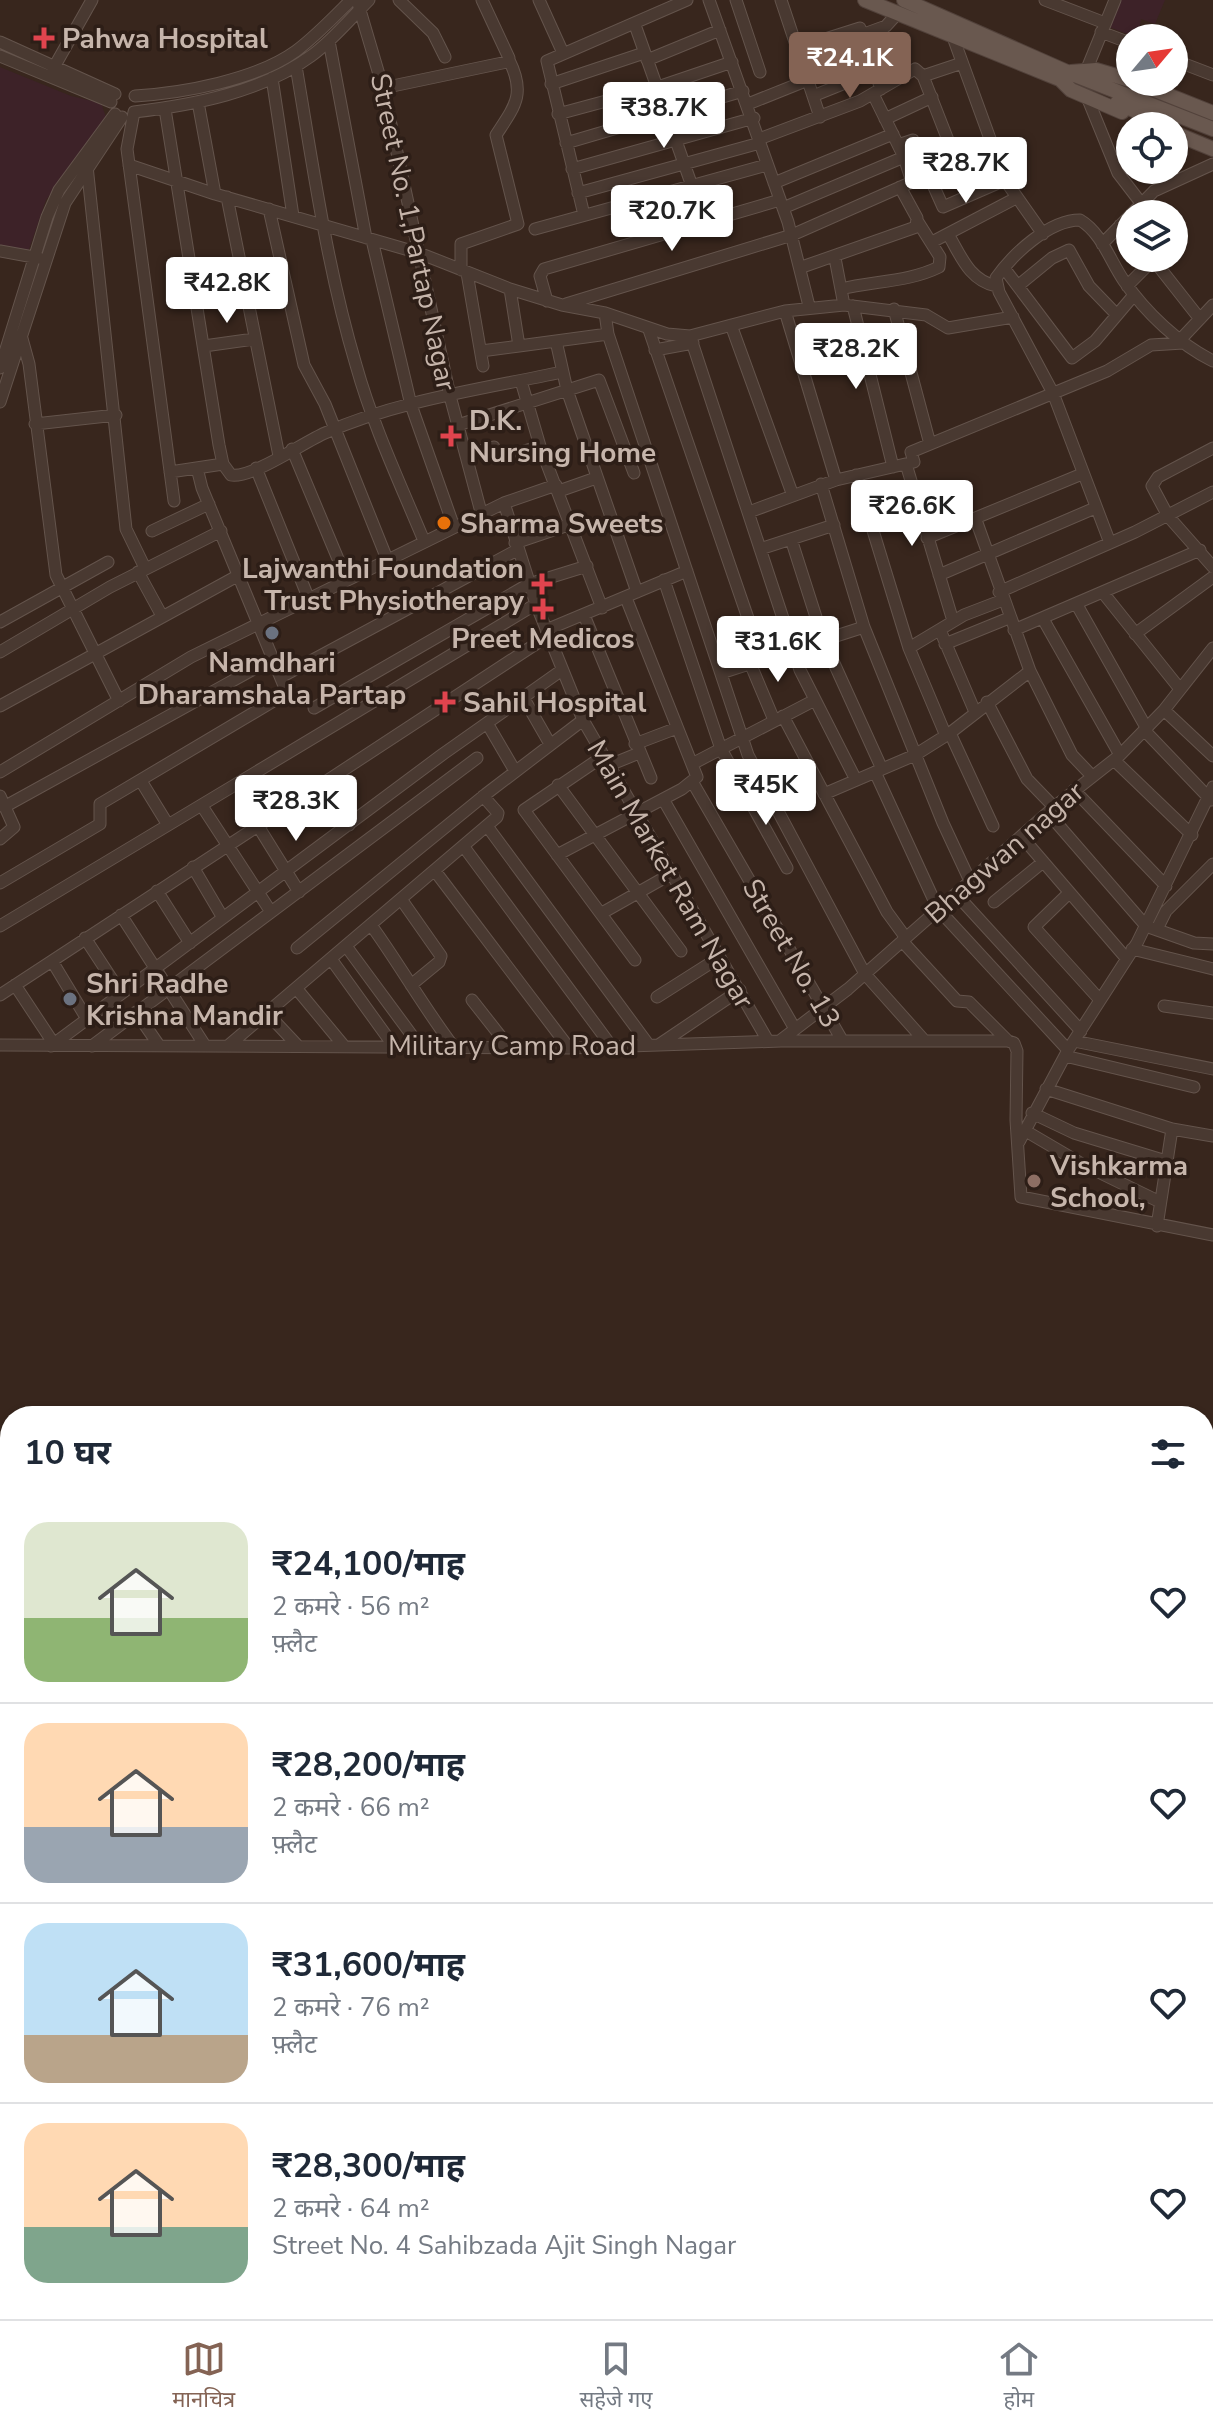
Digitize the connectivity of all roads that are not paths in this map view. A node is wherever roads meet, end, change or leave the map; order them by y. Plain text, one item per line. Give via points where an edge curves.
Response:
1 (92, 0) edge
2 (351, 0) edge
3 (399, 0) edge
4 (484, 0) edge
5 (539, 0) edge
6 (687, 0) edge
7 (709, 0) edge
8 (736, 0) edge
9 (781, 0) edge
10 (865, 0) edge
11 (1045, 0) edge
12 (1115, 0) edge
13 (362, 3) edge
14 (1068, 4) edge
15 (901, 7) edge
16 (635, 25) junction
17 (881, 28) junction
18 (1103, 28) junction
19 (720, 30) junction
20 (864, 34) junction
21 (1116, 35) edge
22 (953, 37) junction
23 (329, 41) junction
24 (0, 42) edge
25 (797, 48) junction
26 (563, 53) junction
27 (0, 56) edge
28 (646, 56) junction
29 (445, 57) dead end
30 (509, 60) junction
31 (732, 62) junction
32 (962, 63) junction
33 (1188, 65) edge
34 (296, 66) junction
35 (53, 69) junction
36 (875, 71) junction
37 (760, 72) dead end
38 (1063, 75) junction
39 (1213, 75) edge
40 (923, 76) junction
41 (1116, 76) edge
42 (272, 78) junction
43 (897, 79) junction
44 (808, 80) junction
45 (551, 84) junction
46 (1084, 84) junction
47 (658, 87) junction
48 (383, 88) junction
49 (743, 91) junction
50 (877, 91) junction
51 (135, 96) junction
52 (813, 96) junction
53 (1170, 96) edge
54 (932, 97) junction
55 (198, 102) junction
56 (748, 104) junction
57 (119, 108) junction
58 (165, 109) junction
59 (1132, 112) edge
60 (1143, 112) edge
61 (1213, 113) edge
62 (558, 114) junction
63 (667, 114) junction
64 (820, 117) junction
65 (754, 118) junction
66 (885, 119) junction
67 (1213, 129) edge
68 (1188, 131) edge
69 (895, 139) junction
70 (1188, 139) edge
71 (676, 140) junction
72 (1213, 140) edge
73 (760, 141) junction
74 (566, 143) junction
75 (990, 145) junction
76 (1213, 149) edge
77 (904, 157) junction
78 (684, 163) junction
79 (1213, 164) edge
80 (129, 165) junction
81 (767, 165) junction
82 (87, 166) junction
83 (572, 169) junction
84 (1005, 180) junction
85 (179, 183) junction
86 (774, 183) junction
87 (692, 186) junction
88 (900, 187) junction
89 (578, 193) junction
90 (221, 196) junction
91 (1016, 198) junction
92 (1139, 200) edge
93 (1145, 200) edge
94 (782, 204) junction
95 (269, 209) junction
96 (584, 215) junction
97 (293, 216) junction
98 (918, 222) junction
99 (323, 225) junction
100 (535, 229) dead end
101 (1116, 229) edge
102 (948, 234) junction
103 (1043, 234) junction
104 (792, 235) junction
105 (369, 239) junction
106 (932, 242) junction
107 (1102, 244) junction
108 (0, 251) edge
109 (419, 253) junction
110 (39, 258) junction
111 (835, 258) junction
112 (802, 267) junction
113 (1004, 268) junction
114 (464, 272) junction
115 (1144, 272) edge
116 (1163, 272) edge
117 (1019, 285) junction
118 (996, 286) junction
119 (510, 289) junction
120 (841, 289) junction
121 (1131, 290) junction
122 (547, 301) junction
123 (562, 305) junction
124 (849, 305) junction
125 (1213, 305) edge
126 (809, 306) junction
127 (894, 309) junction
128 (785, 311) junction
129 (605, 313) junction
130 (1117, 315) junction
131 (1013, 317) junction
132 (1200, 319) junction
133 (731, 325) junction
134 (649, 330) junction
135 (608, 334) junction
136 (21, 335) junction
137 (254, 339) junction
138 (691, 340) junction
139 (556, 341) junction
140 (1181, 342) junction
141 (204, 346) junction
142 (519, 346) junction
143 (655, 350) junction
144 (481, 351) junction
145 (1213, 361) edge
146 (483, 366) dead end
147 (0, 368) edge
148 (562, 372) junction
149 (521, 381) junction
150 (567, 390) junction
151 (1053, 393) junction
152 (450, 396) junction
153 (0, 402) edge
154 (526, 404) junction
155 (411, 405) junction
156 (116, 415) junction
157 (371, 415) junction
158 (35, 424) junction
159 (458, 425) junction
160 (335, 429) junction
161 (930, 444) junction
162 (540, 446) junction
163 (494, 447) dead end
164 (1213, 448) edge
165 (292, 449) junction
166 (466, 455) junction
167 (279, 456) junction
168 (510, 456) dead end
169 (223, 464) junction
170 (906, 464) junction
171 (893, 467) junction
172 (197, 468) junction
173 (256, 468) junction
174 (170, 472) junction
175 (634, 473) dead end
176 (1082, 474) junction
177 (856, 475) junction
178 (596, 478) junction
179 (836, 480) junction
180 (821, 484) junction
181 (557, 488) junction
182 (792, 493) junction
183 (1211, 497) edge
184 (174, 501) dead end
185 (504, 503) junction
186 (209, 504) junction
187 (1095, 508) junction
188 (481, 512) junction
189 (749, 512) junction
190 (1168, 516) junction
191 (976, 520) junction
192 (571, 524) junction
193 (834, 525) junction
194 (454, 527) junction
195 (152, 531) dead end
196 (221, 531) junction
197 (927, 538) junction
198 (791, 539) junction
199 (424, 541) junction
200 (1110, 543) junction
201 (516, 546) junction
202 (760, 549) junction
203 (1200, 550) junction
204 (988, 554) junction
205 (387, 559) junction
206 (108, 562) dead end
207 (587, 566) junction
208 (1213, 567) edge
209 (141, 570) junction
210 (687, 571) junction
211 (239, 575) junction
212 (939, 575) junction
213 (1213, 577) edge
214 (346, 578) junction
215 (664, 580) junction
216 (529, 584) junction
217 (61, 585) junction
218 (1104, 594) junction
219 (631, 595) junction
220 (1001, 596) junction
221 (308, 597) junction
222 (536, 604) junction
223 (1077, 605) junction
224 (602, 608) junction
225 (75, 609) junction
226 (584, 615) junction
227 (162, 616) junction
228 (1009, 618) junction
229 (1043, 619) junction
230 (953, 621) junction
231 (0, 622) edge
232 (256, 623) junction
233 (864, 627) junction
234 (940, 630) junction
235 (1014, 630) junction
236 (547, 633) junction
237 (1135, 634) junction
238 (823, 639) junction
239 (945, 644) junction
240 (793, 648) junction
241 (909, 648) junction
242 (1213, 648) edge
243 (0, 652) edge
244 (96, 653) junction
245 (272, 659) junction
246 (756, 661) junction
247 (562, 670) junction
248 (1030, 671) junction
249 (721, 673) junction
250 (281, 677) junction
251 (1180, 689) junction
252 (523, 697) junction
253 (119, 701) junction
254 (813, 701) junction
255 (987, 702) junction
256 (0, 706) edge
257 (314, 708) dead end
258 (1164, 710) junction
259 (975, 712) junction
260 (778, 718) junction
261 (583, 720) junction
262 (487, 723) junction
263 (677, 728) junction
264 (1146, 730) junction
265 (948, 734) junction
266 (742, 738) junction
267 (550, 744) junction
268 (721, 749) junction
269 (639, 753) junction
270 (915, 755) junction
271 (1213, 756) edge
272 (1117, 757) junction
273 (477, 758) dead end
274 (605, 761) junction
275 (692, 764) junction
276 (879, 770) junction
277 (515, 771) junction
278 (0, 772) edge
279 (1092, 776) junction
280 (651, 778) dead end
281 (856, 780) junction
282 (141, 781) junction
283 (323, 783) junction
284 (693, 783) junction
285 (558, 785) junction
286 (1074, 790) junction
287 (824, 794) junction
288 (483, 796) junction
289 (1212, 796) edge
290 (663, 799) junction
291 (2, 802) edge
292 (202, 806) junction
293 (1051, 810) junction
294 (634, 813) junction
295 (168, 825) junction
296 (349, 825) junction
297 (258, 826) junction
298 (487, 826) junction
299 (993, 826) dead end
300 (596, 834) junction
301 (1192, 835) junction
302 (1022, 837) junction
303 (0, 839) edge
304 (227, 845) junction
305 (464, 847) junction
306 (557, 855) junction
307 (1043, 862) junction
308 (1213, 864) edge
309 (193, 867) junction
310 (787, 868) dead end
311 (435, 871) junction
312 (286, 872) junction
313 (671, 874) junction
314 (970, 881) junction
315 (0, 883) edge
316 (1166, 886) junction
317 (157, 891) junction
318 (299, 892) junction
319 (639, 892) junction
320 (259, 893) junction
321 (1069, 893) junction
322 (956, 894) junction
323 (401, 899) junction
324 (994, 902) dead end
325 (938, 909) junction
326 (271, 912) junction
327 (602, 913) junction
328 (121, 915) junction
329 (223, 918) junction
330 (371, 925) junction
331 (0, 926) edge
332 (1152, 927) junction
333 (85, 938) junction
334 (904, 940) junction
335 (190, 943) junction
336 (1213, 944) edge
337 (346, 946) junction
338 (297, 948) dead end
339 (681, 951) dead end
340 (1129, 954) junction
341 (720, 957) junction
342 (331, 959) junction
343 (635, 960) dead end
344 (52, 961) junction
345 (154, 969) junction
346 (1213, 969) edge
347 (865, 974) junction
348 (15, 985) junction
349 (411, 985) junction
350 (296, 988) junction
351 (168, 989) junction
352 (740, 990) junction
353 (121, 993) junction
354 (0, 995) edge
355 (657, 997) dead end
356 (472, 1000) dead end
357 (1100, 1000) junction
358 (1164, 1006) dead end
359 (824, 1008) junction
360 (136, 1012) junction
361 (267, 1013) junction
362 (1213, 1013) edge
363 (87, 1019) junction
364 (795, 1029) junction
365 (923, 1039) junction
366 (842, 1040) junction
367 (768, 1041) junction
368 (781, 1041) junction
369 (1008, 1041) junction
370 (1, 1043) edge
371 (158, 1044) junction
372 (204, 1044) junction
373 (654, 1044) junction
374 (53, 1045) junction
375 (229, 1045) junction
376 (297, 1045) junction
377 (393, 1045) junction
378 (419, 1045) junction
379 (1072, 1045) junction
380 (92, 1046) junction
381 (344, 1046) junction
382 (453, 1046) junction
383 (509, 1047) junction
384 (612, 1047) junction
385 (569, 1048) junction
386 (1213, 1069) edge
387 (1194, 1087) dead end
388 (1046, 1089) junction
389 (1032, 1113) junction
390 (1172, 1129) junction
391 (1024, 1130) junction
392 (1213, 1136) edge
393 (1018, 1147) junction
394 (1166, 1161) junction
395 (1158, 1201) junction
396 (1157, 1226) junction
397 (1213, 1235) edge

1 - 35 street
2 - 51 street via 280,61 187,91
3 - 29 street via 433,33
4 - 30 street
5 - 26 street
6 - 16 street
7 - 19 street
8 - 37 street
9 - 25 street
10 - 15 main road
11 - 14 street
12 - 18 street
13 - 23 street
13 - 48 street, Street No. 1,Partap Nagar
14 - 18 street
15 - 17 street
15 - 22 main road
15 - 38 main road
16 - 26 street
16 - 28 street
17 - 20 street
17 - 43 street
18 - 21 street
18 - 46 street
19 - 28 street
19 - 31 street
20 - 25 street via 857,27
20 - 36 street
22 - 32 street
22 - 38 main road
23 - 34 street
23 - 105 street
24 - 35 street
25 - 44 street
26 - 45 street via 547,61
27 - 57 street
28 - 45 street
28 - 47 street
30 - 48 street
30 - 114 street via 519,80 516,105 496,135 518,224 461,244
31 - 47 street
31 - 49 street
32 - 40 street
32 - 75 street
33 - 39 street
34 - 42 street
34 - 99 street
35 - 57 street
36 - 50 street
36 - 52 street
38 - 46 main road
40 - 43 street via 915,69
40 - 54 street
41 - 46 main road via 1096,70
42 - 55 street
42 - 97 street
43 - 50 street
44 - 52 street
44 - 56 street
45 - 62 street
46 - 59 main road
46 - 60 main road
46 - 67 main road
46 - 92 street via 1118,173
47 - 62 street
47 - 63 street
48 - 109 street, Street No. 1,Partap Nagar
49 - 56 street
49 - 63 street
50 - 64 street
50 - 66 street
51 - 57 street via 137,104
51 - 57 street via 128,91
52 - 64 street
53 - 61 main road
54 - 66 street
54 - 75 street via 955,158
55 - 58 street
55 - 90 street
56 - 65 street
57 - 58 street
57 - 80 street
57 - 82 street via 112,137
57 - 110 street via 59,190
58 - 85 street
62 - 74 street
63 - 71 street
63 - 74 street
64 - 73 street
65 - 71 street
65 - 73 street
66 - 69 street
68 - 72 main road
69 - 77 street
69 - 84 street via 913,140 945,207
69 - 86 street
70 - 76 main road
71 - 78 street
71 - 83 street
73 - 78 street
73 - 81 street
74 - 83 street
75 - 84 street
77 - 88 street via 913,180
77 - 94 street
78 - 87 street
78 - 89 street
79 - 93 street
80 - 85 street
80 - 174 street
81 - 86 street
81 - 87 street
82 - 110 street
82 - 156 street
83 - 89 street
84 - 91 street
85 - 90 street
85 - 141 street
86 - 94 street
87 - 96 street
88 - 98 street
88 - 104 street
89 - 96 street
90 - 95 street
90 - 137 street
91 - 102 street
91 - 103 street
94 - 104 street
94 - 122 street via 564,263 540,273
95 - 97 street
95 - 160 street via 304,365
96 - 100 street
97 - 99 street
98 - 106 street
98 - 111 street via 913,230
99 - 105 street
99 - 157 street
101 - 107 street
102 - 106 street
102 - 118 street via 973,274
103 - 107 street via 1080,220
103 - 113 street
104 - 112 street
104 - 123 street
105 - 109 street
105 - 155 street
106 - 120 street via 941,262 936,268
107 - 121 street
108 - 110 street
109 - 114 street
109 - 152 street, Street No. 1,Partap Nagar
110 - 136 street
110 - 147 street
111 - 112 street
111 - 120 street
112 - 126 street
113 - 117 street
113 - 118 street
114 - 119 street
114 - 144 street
115 - 121 street
116 - 132 street
117 - 130 street via 1069,250 1089,286
117 - 130 street via 1072,358
118 - 131 street
119 - 122 street
119 - 142 street
120 - 124 street
121 - 130 street
121 - 140 street
122 - 123 street
123 - 129 street
124 - 126 street
124 - 127 street
124 - 171 street
125 - 132 street
126 - 128 street
127 - 131 street via 926,315 948,328
127 - 161 street
128 - 133 street
128 - 179 street
129 - 134 street
129 - 135 street
131 - 151 street
132 - 140 street
133 - 138 street
133 - 182 street
134 - 138 street
134 - 143 street
135 - 139 street
135 - 210 street
136 - 153 street
136 - 158 street
137 - 141 street
137 - 167 street
138 - 143 street
138 - 189 street
139 - 142 street
139 - 148 street
140 - 145 street
140 - 151 street via 1151,345
141 - 169 street
142 - 144 street
143 - 246 street
144 - 146 street
148 - 149 street
148 - 150 street
149 - 152 street
149 - 154 street
150 - 154 street
150 - 175 street via 596,379 605,389
150 - 178 street
151 - 161 street
151 - 176 street
152 - 155 street
152 - 159 street, Street No. 1,Partap Nagar
154 - 159 street
154 - 162 street
155 - 157 street
155 - 194 street
156 - 158 street
156 - 209 street via 126,529
157 - 160 street
157 - 199 street
158 - 217 street
159 - 166 street, Street No. 1,Partap Nagar
160 - 165 street
160 - 205 street
161 - 170 street via 911,452 914,462
162 - 168 street
162 - 181 street
163 - 166 street
164 - 190 street via 1154,481 1154,492
165 - 167 street
165 - 214 street
166 - 188 street, Street No. 1,Partap Nagar
167 - 173 street
169 - 172 street
169 - 173 street via 237,476
170 - 171 street
170 - 197 street
171 - 177 street
172 - 174 street
172 - 186 street
173 - 221 street
174 - 184 street
176 - 187 street
176 - 191 street
177 - 179 street
177 - 241 street
178 - 181 street
178 - 219 street
179 - 180 street
180 - 182 street
180 - 193 street
181 - 185 street
181 - 192 street
182 - 189 street
183 - 190 street
185 - 188 street
185 - 201 street, Main Market Ram Nagar
186 - 195 street
186 - 196 street
187 - 200 street
187 - 204 street
188 - 194 street
189 - 202 street
190 - 200 street
190 - 203 street
191 - 197 street
191 - 204 street
192 - 201 street
192 - 207 street
193 - 198 street
193 - 233 street
194 - 199 street
196 - 209 street
196 - 211 street
197 - 212 street
198 - 202 street
198 - 238 street
199 - 205 street
200 - 220 street
201 - 216 street, Main Market Ram Nagar
201 - 250 street
202 - 240 street
203 - 208 street
203 - 218 street
204 - 212 street
204 - 220 street
205 - 214 street
206 - 217 street
207 - 216 street
207 - 224 street
209 - 225 street
209 - 227 street
210 - 215 street
210 - 249 street
211 - 227 street
211 - 232 street
212 - 230 street
213 - 237 street
214 - 221 street
215 - 219 street
215 - 268 street
216 - 222 street, Main Market Ram Nagar
216 - 257 street
217 - 225 street
217 - 231 street
218 - 223 street
218 - 237 street
219 - 224 street
219 - 263 street
220 - 228 street
220 - 230 street
221 - 232 street
222 - 236 street, Main Market Ram Nagar
222 - 292 street
223 - 229 street
223 - 264 street
224 - 226 street
225 - 243 street
225 - 244 street
226 - 236 street
226 - 269 street
227 - 244 street
228 - 235 street
228 - 239 street
229 - 235 street
229 - 272 street
230 - 234 street
232 - 245 street
232 - 253 street via 144,682
233 - 238 street
233 - 270 street
234 - 239 street
234 - 241 street
235 - 248 street
236 - 247 street, Main Market Ram Nagar
236 - 283 street
237 - 251 street
238 - 240 street
238 - 276 street
239 - 259 street
240 - 246 street
240 - 254 street
241 - 265 street
242 - 251 street, Bhagwan nagar
244 - 253 street
244 - 256 street
245 - 250 street
245 - 291 street
246 - 249 street
246 - 260 street
247 - 252 street
247 - 261 street, Main Market Ram Nagar
248 - 255 street
248 - 279 street via 1072,755
249 - 266 street
250 - 282 street via 286,696
251 - 258 street, Bhagwan nagar
252 - 262 street
252 - 267 street
253 - 278 street
254 - 260 street
254 - 281 street
255 - 259 street
255 - 293 street via 1027,779
258 - 264 street, Bhagwan nagar
258 - 271 street
259 - 265 street
260 - 266 street
260 - 287 street
261 - 267 street
261 - 274 street, Main Market Ram Nagar
262 - 277 street
262 - 296 street
263 - 269 street
263 - 275 street
264 - 272 street, Bhagwan nagar
264 - 289 street
265 - 270 street
265 - 299 street
266 - 268 street
266 - 347 street
267 - 277 street
268 - 275 street
268 - 310 street
269 - 274 street
269 - 280 street
270 - 276 street
270 - 314 street
272 - 279 street, Bhagwan nagar
272 - 301 street
273 - 318 street
274 - 285 street
274 - 294 street, Main Market Ram Nagar
275 - 284 street via 697,777
276 - 281 street
276 - 325 street
277 - 288 street
279 - 286 street, Bhagwan nagar
281 - 287 street
282 - 295 street
282 - 315 street via 99,806 100,824
283 - 296 street
283 - 297 street
284 - 290 street
284 - 359 street, Street No. 13
285 - 300 street
285 - 306 street via 524,810
286 - 293 street, Bhagwan nagar
286 - 316 street
287 - 334 street
288 - 298 street via 498,815
288 - 338 street
289 - 301 street
290 - 294 street
290 - 364 street
291 - 303 street via 12,831
292 - 295 street
292 - 304 street
293 - 302 street, Bhagwan nagar
293 - 332 street
294 - 300 street
294 - 313 street, Main Market Ram Nagar
295 - 331 street
296 - 312 street
297 - 304 street
297 - 312 street
298 - 305 street
298 - 373 street
300 - 306 street
300 - 319 street
301 - 316 street
302 - 307 street
302 - 314 street, Bhagwan nagar
304 - 309 street
304 - 320 street
305 - 311 street
305 - 384 street
306 - 327 street
307 - 321 street
307 - 324 street
308 - 332 street
309 - 317 street
309 - 329 street
311 - 323 street
311 - 385 street
312 - 318 street
312 - 320 street
313 - 319 street
313 - 341 street, Main Market Ram Nagar
314 - 322 street, Bhagwan nagar
316 - 332 street
317 - 328 street
317 - 335 street
318 - 326 street
319 - 327 street
319 - 339 street
320 - 326 street
320 - 329 street
321 - 340 street
321 - 357 street via 1034,927
322 - 325 street, Bhagwan nagar
322 - 379 street
323 - 330 street
323 - 349 street via 441,956
325 - 334 street, Bhagwan nagar
325 - 379 street
326 - 351 street
327 - 343 street
328 - 333 street
328 - 345 street
329 - 335 street
330 - 337 street
330 - 349 street
332 - 336 street via 1194,943
332 - 340 street
333 - 344 street
333 - 353 street
334 - 347 street, Bhagwan nagar
334 - 369 street via 957,1001 969,1002
335 - 345 street
337 - 342 street
337 - 378 street
340 - 346 street
340 - 357 street
341 - 352 street, Main Market Ram Nagar
341 - 355 street
342 - 350 street
342 - 377 street
344 - 348 street
344 - 363 street
345 - 351 street
345 - 353 street
347 - 359 street, Bhagwan nagar
347 - 365 street
348 - 354 street
348 - 374 street
349 - 382 street
350 - 361 street
350 - 381 street
351 - 360 street
351 - 372 street
352 - 367 street, Main Market Ram Nagar
352 - 373 street
353 - 363 street
356 - 383 street
357 - 379 street
358 - 362 street
359 - 364 street, Bhagwan nagar
359 - 366 street, Street No. 13
360 - 371 street
360 - 380 street
361 - 375 street
361 - 376 street
363 - 374 street
364 - 368 street, Bhagwan nagar
365 - 366 street, Military Camp Road
365 - 369 street, Military Camp Road
366 - 368 street, Military Camp Road
367 - 368 street, Military Camp Road
367 - 373 street, Military Camp Road
369 - 393 street via 1017,1051
370 - 374 street, Military Camp Road
371 - 372 street, Military Camp Road
371 - 380 street, Military Camp Road
372 - 375 street, Military Camp Road
373 - 384 street, Military Camp Road
374 - 380 street, Military Camp Road
375 - 376 street, Military Camp Road
376 - 381 street, Military Camp Road
377 - 378 street, Military Camp Road
377 - 381 street, Military Camp Road
378 - 382 street, Military Camp Road
379 - 386 street
379 - 387 street
379 - 388 street
382 - 383 street, Military Camp Road
383 - 385 street, Military Camp Road
384 - 385 street, Military Camp Road
388 - 389 street
388 - 390 street
389 - 391 street
389 - 394 street via 1084,1136
390 - 392 street
390 - 394 street
391 - 393 street
391 - 395 street
393 - 396 street via 1021,1197
394 - 395 street
395 - 396 street
396 - 397 street

